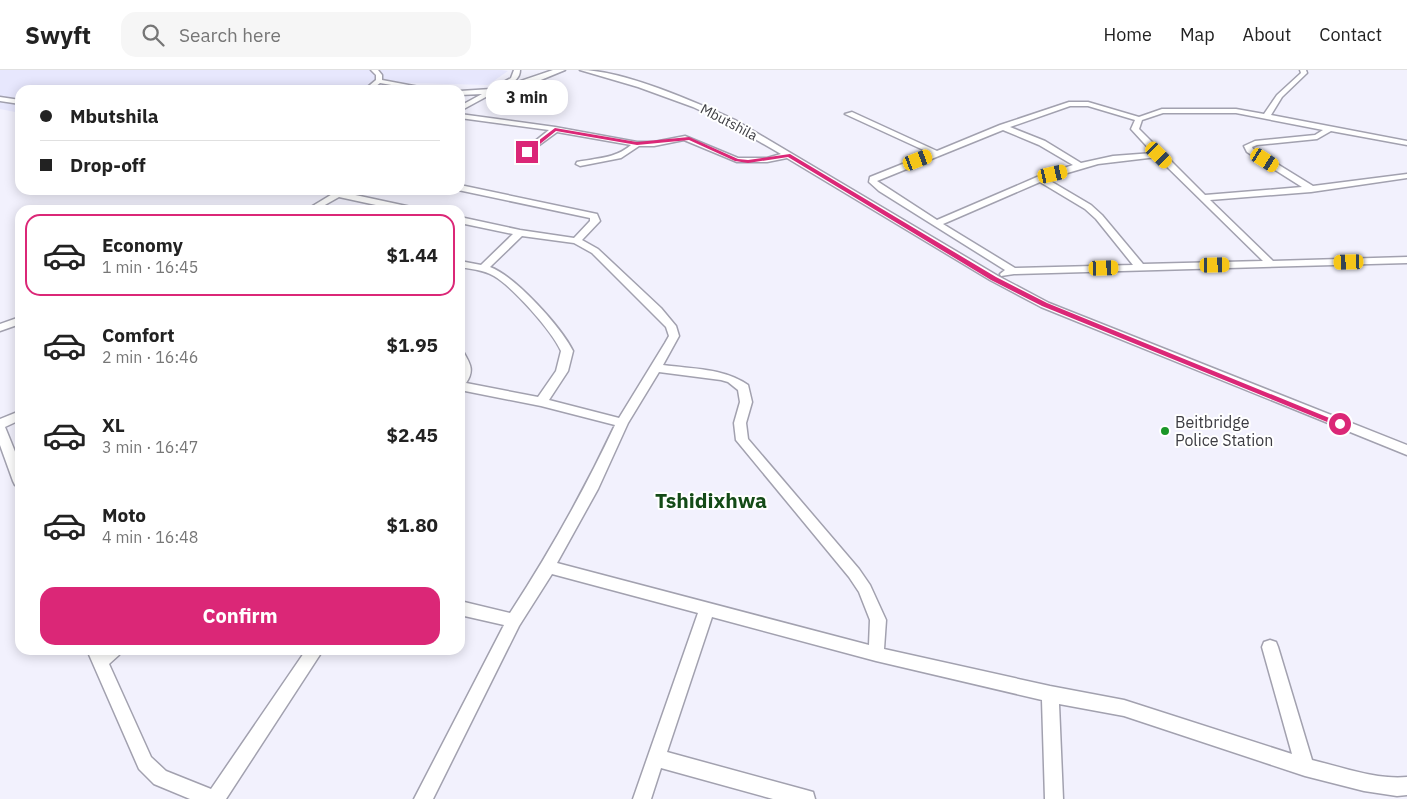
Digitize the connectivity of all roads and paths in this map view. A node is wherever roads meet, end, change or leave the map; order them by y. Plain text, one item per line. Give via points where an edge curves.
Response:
1 (374, 70) edge
2 (562, 70) edge
3 (583, 70) edge
4 (1303, 70) edge
5 (553, 71) edge
6 (522, 72) edge
7 (379, 81) junction
8 (374, 85) edge
9 (403, 85) edge
10 (494, 90) junction
11 (465, 93) edge
12 (0, 99) edge
13 (15, 101) edge
14 (465, 104) edge
15 (849, 114) dead end
16 (1267, 115) junction
17 (465, 117) edge
18 (1139, 119) junction
19 (1003, 127) junction
20 (1331, 128) junction
21 (555, 129) junction
22 (1407, 143) edge
23 (637, 144) junction
24 (527, 152) dead end
25 (936, 153) junction
26 (789, 155) junction
27 (1159, 155) junction
28 (580, 164) dead end
29 (1079, 166) junction
30 (1407, 176) edge
31 (1040, 179) junction
32 (465, 189) edge
33 (1311, 189) junction
34 (337, 195) edge
35 (354, 195) edge
36 (1202, 198) junction
37 (319, 205) edge
38 (392, 205) edge
39 (465, 221) edge
40 (937, 223) junction
41 (520, 233) junction
42 (576, 241) junction
43 (1407, 260) edge
44 (1271, 264) junction
45 (465, 265) edge
46 (1140, 267) junction
47 (484, 269) junction
48 (1013, 271) junction
49 (994, 278) junction
50 (15, 322) edge
51 (0, 328) edge
52 (465, 365) edge
53 (656, 368) junction
54 (465, 377) edge
55 (465, 386) edge
56 (541, 402) junction
57 (15, 418) edge
58 (622, 423) junction
59 (0, 426) edge
60 (1407, 450) edge
61 (15, 468) edge
62 (548, 567) junction
63 (465, 609) edge
64 (707, 609) junction
65 (514, 621) junction
66 (1270, 647) dead end
67 (876, 654) junction
68 (102, 655) edge
69 (312, 655) edge
70 (1050, 694) junction
71 (656, 758) junction
72 (1305, 767) junction
73 (1407, 786) edge
74 (214, 799) edge
75 (423, 799) edge
76 (642, 799) edge
77 (806, 799) edge
78 (1054, 799) edge

1 - 7 street
2 - 5 street
3 - 26 street, Mbutshila via 655,89 704,108
4 - 16 street via 1301,77 1279,96
5 - 6 street
5 - 10 street via 537,80
6 - 10 street
7 - 8 street
7 - 9 street
10 - 11 street
10 - 14 street
12 - 13 street
15 - 25 street
16 - 18 street via 1185,109 1162,111
16 - 20 street
17 - 21 street
18 - 19 street via 1074,103
18 - 27 street via 1135,129
19 - 25 street
19 - 29 street via 1042,144
20 - 22 street
20 - 33 street via 1317,137 1248,146
21 - 23 street
21 - 24 street
23 - 26 street via 689,138 748,162
23 - 28 street via 618,157
25 - 40 street via 873,179 877,186
26 - 49 street, Mbutshila
27 - 29 street via 1125,156
27 - 36 street
29 - 31 street
30 - 33 street
31 - 40 street
31 - 46 street via 1088,207
32 - 42 street via 594,216 595,221
33 - 36 street
34 - 37 street
35 - 38 street
36 - 44 street
39 - 41 street
40 - 48 street
41 - 42 street
41 - 47 street
42 - 53 street via 595,251 671,326 672,343
43 - 44 street
44 - 46 street
45 - 47 street
46 - 48 street
47 - 56 street via 503,278 559,336 567,350 566,364
48 - 49 street
49 - 60 street, Mbutshila via 1093,326
50 - 51 street
52 - 54 street
53 - 58 street
53 - 67 street via 721,376 744,388 746,402 740,423 742,440 865,589 878,620
55 - 56 street
56 - 58 street
57 - 59 street
58 - 62 street
59 - 61 street
62 - 64 street
62 - 65 street
63 - 65 street
64 - 67 street
64 - 71 street
65 - 75 street
66 - 72 street
67 - 70 street
68 - 74 street via 145,763 160,778
69 - 74 street
70 - 72 street via 1124,708
70 - 78 street
71 - 76 street
71 - 77 street
72 - 73 street via 1364,782

